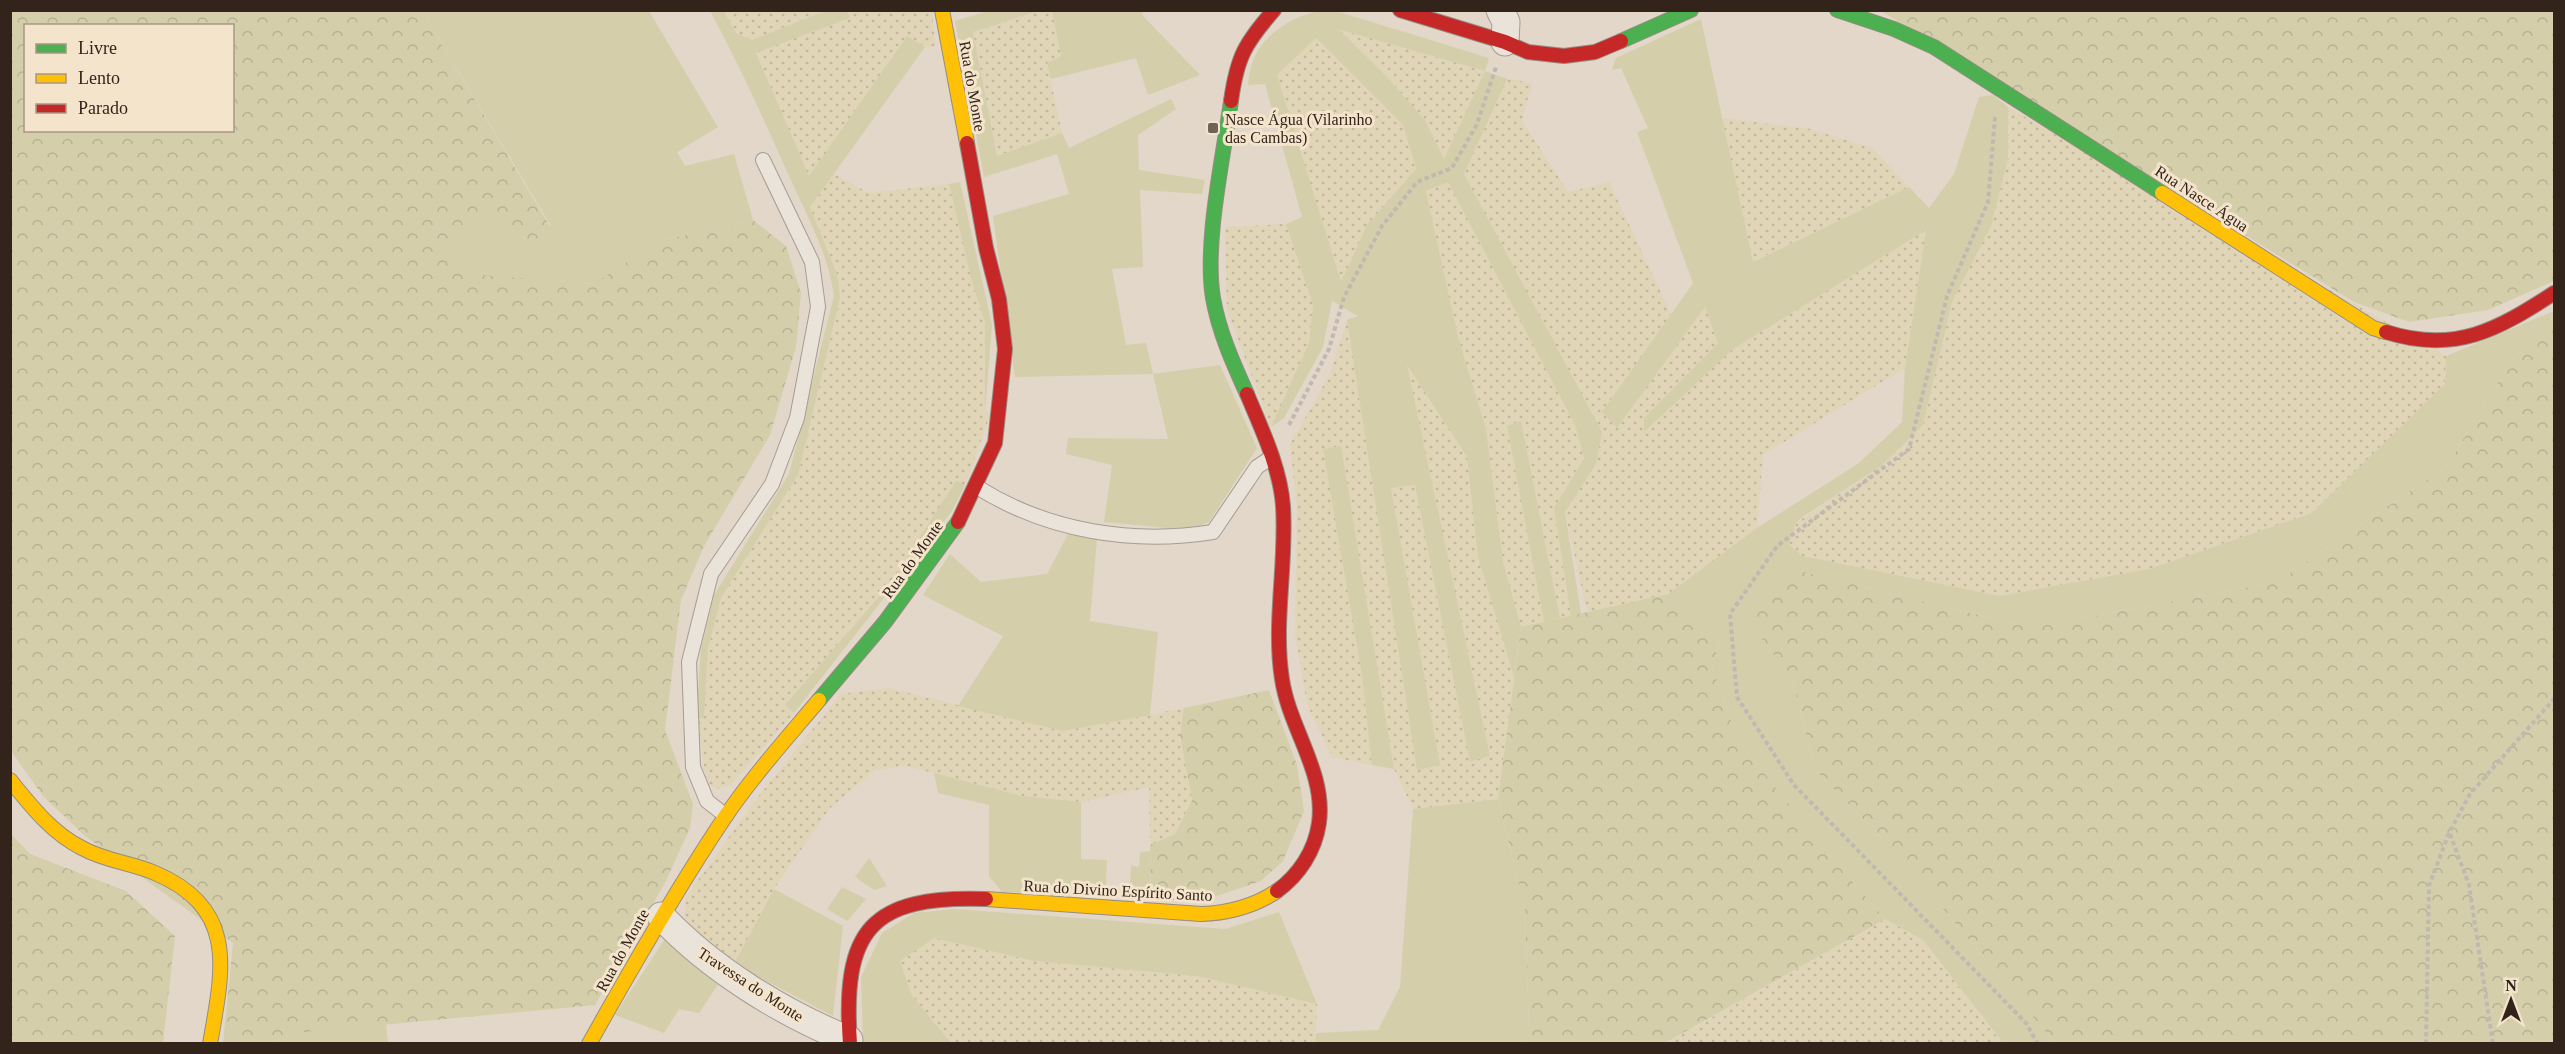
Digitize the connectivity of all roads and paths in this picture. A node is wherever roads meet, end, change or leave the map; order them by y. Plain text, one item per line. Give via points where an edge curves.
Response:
1 (942, 10) edge
2 (1274, 10) edge
3 (1400, 10) edge
4 (1500, 10) edge
5 (1691, 10) edge
6 (1837, 10) edge
7 (1505, 42) junction
8 (2003, 90) junction
9 (763, 160) dead end
10 (2554, 293) edge
11 (1272, 457) junction
12 (977, 487) junction
13 (2554, 699) edge
14 (10, 780) edge
15 (726, 816) junction
16 (2450, 833) junction
17 (661, 916) junction
18 (849, 1042) edge
19 (210, 1044) edge
20 (589, 1044) edge
21 (2038, 1044) edge
22 (2426, 1044) edge
23 (2493, 1044) edge

1 - 12 main road, Rua do Monte via 999,299 1005,349 995,443
2 - 11 main road, Rua do Divino Espírito Santo via 1247,41 1235,72 1210,260 1210,280 1222,336
3 - 7 main road
4 - 7 street via 1506,22
5 - 7 main road via 1623,42 1581,55 1528,52
6 - 8 main road, Rua Nasce Água via 1915,37
7 - 11 path via 1477,124 1452,168 1417,182 1382,226 1344,297 1329,349
8 - 10 main road, Rua Nasce Água via 2351,316 2398,338 2453,343 2475,337
8 - 21 path via 1996,107 1988,202 1947,296 1909,449 1777,546 1730,614 1737,697 1794,785 2026,1023
9 - 15 lane via 812,262 818,307 797,418 772,484 711,574 689,662 693,767 707,801
11 - 12 lane via 1257,467 1213,532 1176,538 1058,525 1002,503
11 - 18 main road, Rua do Divino Espírito Santo via 1283,506 1283,694 1314,767 1320,808 1315,844 1298,872 1276,894 1236,910 1216,912 947,898 903,906 876,921 857,951 852,971
12 - 15 main road, Rua do Monte via 953,532 885,622 762,767
13 - 16 path via 2470,794
14 - 19 main road via 62,836 84,849 166,878 200,905 215,931 222,961 221,989
15 - 17 main road, Rua do Monte
16 - 22 path via 2429,886
16 - 23 path via 2469,885
17 - 18 street, Travessa do Monte via 684,941 754,989
17 - 20 main road, Rua do Monte

